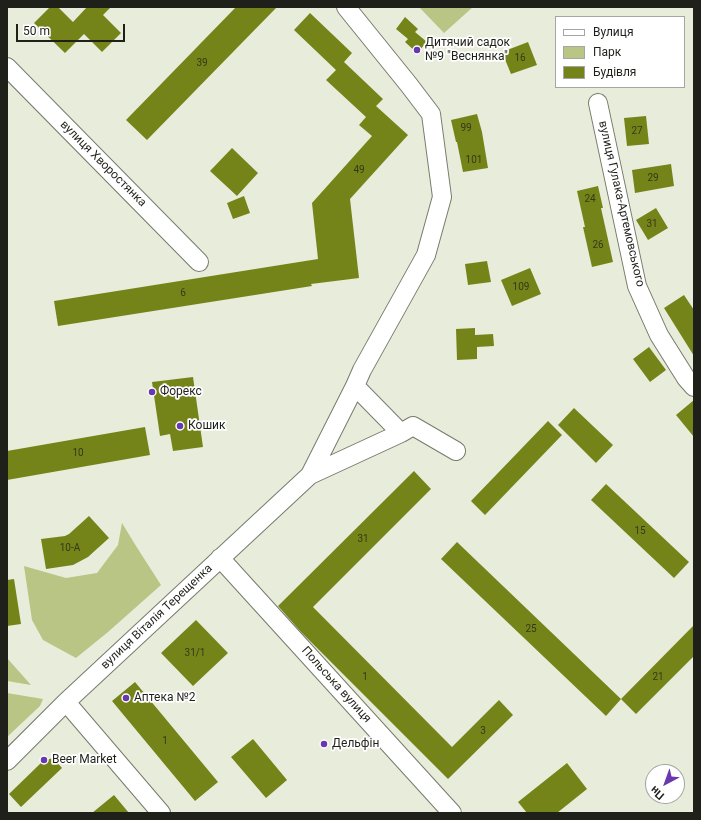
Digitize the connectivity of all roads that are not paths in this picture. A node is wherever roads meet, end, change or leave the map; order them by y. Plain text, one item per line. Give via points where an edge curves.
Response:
1 (346, 7) edge
2 (7, 67) edge
3 (598, 103) dead end
4 (199, 262) dead end
5 (355, 386) junction
6 (694, 388) edge
7 (401, 433) junction
8 (456, 451) dead end
9 (310, 475) junction
10 (220, 558) junction
11 (66, 702) junction
12 (7, 761) edge
13 (161, 813) edge
14 (452, 813) edge

1 - 5 street, вулиця Віталія Терещенка via 431,114 442,197 426,255
2 - 4 street, вулиця Хворостянка
3 - 6 street, вулиця Гулака-Артемовського via 637,286 659,335
5 - 7 street
5 - 9 street, вулиця Віталія Терещенка
7 - 8 street, вулиця Віталія Терещенка via 413,426
7 - 9 street, вулиця Віталія Терещенка
9 - 10 street, вулиця Віталія Терещенка
10 - 11 street, вулиця Віталія Терещенка
10 - 14 street, Польська вулиця
11 - 12 street, вулиця Віталія Терещенка
11 - 13 street

